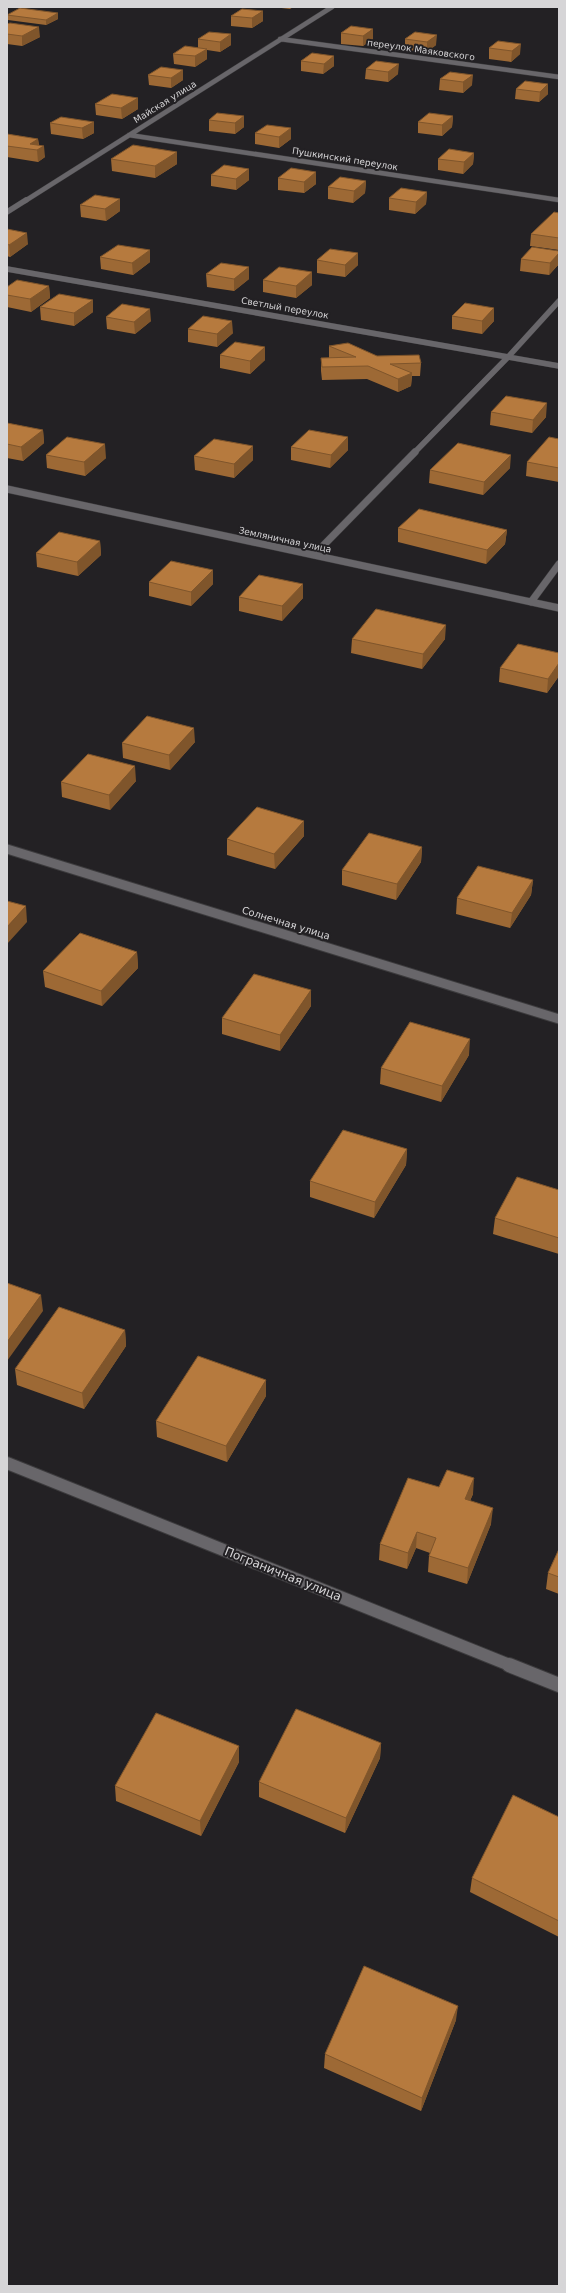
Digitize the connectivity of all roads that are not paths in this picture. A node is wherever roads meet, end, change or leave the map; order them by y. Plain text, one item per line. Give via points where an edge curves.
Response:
1 (332, 7) edge
2 (280, 39) junction
3 (559, 77) edge
4 (129, 135) junction
5 (559, 200) edge
6 (7, 212) edge
7 (7, 269) edge
8 (559, 301) edge
9 (509, 356) junction
10 (559, 366) edge
11 (7, 489) edge
12 (314, 556) junction
13 (559, 564) edge
14 (531, 602) junction
15 (559, 608) edge
16 (7, 849) edge
17 (559, 1019) edge
18 (7, 1463) edge
19 (559, 1685) edge

1 - 2 street, Майская улица
2 - 3 street, переулок Маяковского
2 - 4 street, Майская улица
4 - 5 street, Пушкинский переулок
4 - 6 street, Майская улица
7 - 9 street, Светлый переулок
8 - 9 street
9 - 10 street, Светлый переулок
9 - 12 street
11 - 12 street, Земляничная улица
12 - 14 street, Земляничная улица
13 - 14 street
14 - 15 street, Земляничная улица
16 - 17 street, Солнечная улица
18 - 19 street, Пограничная улица

